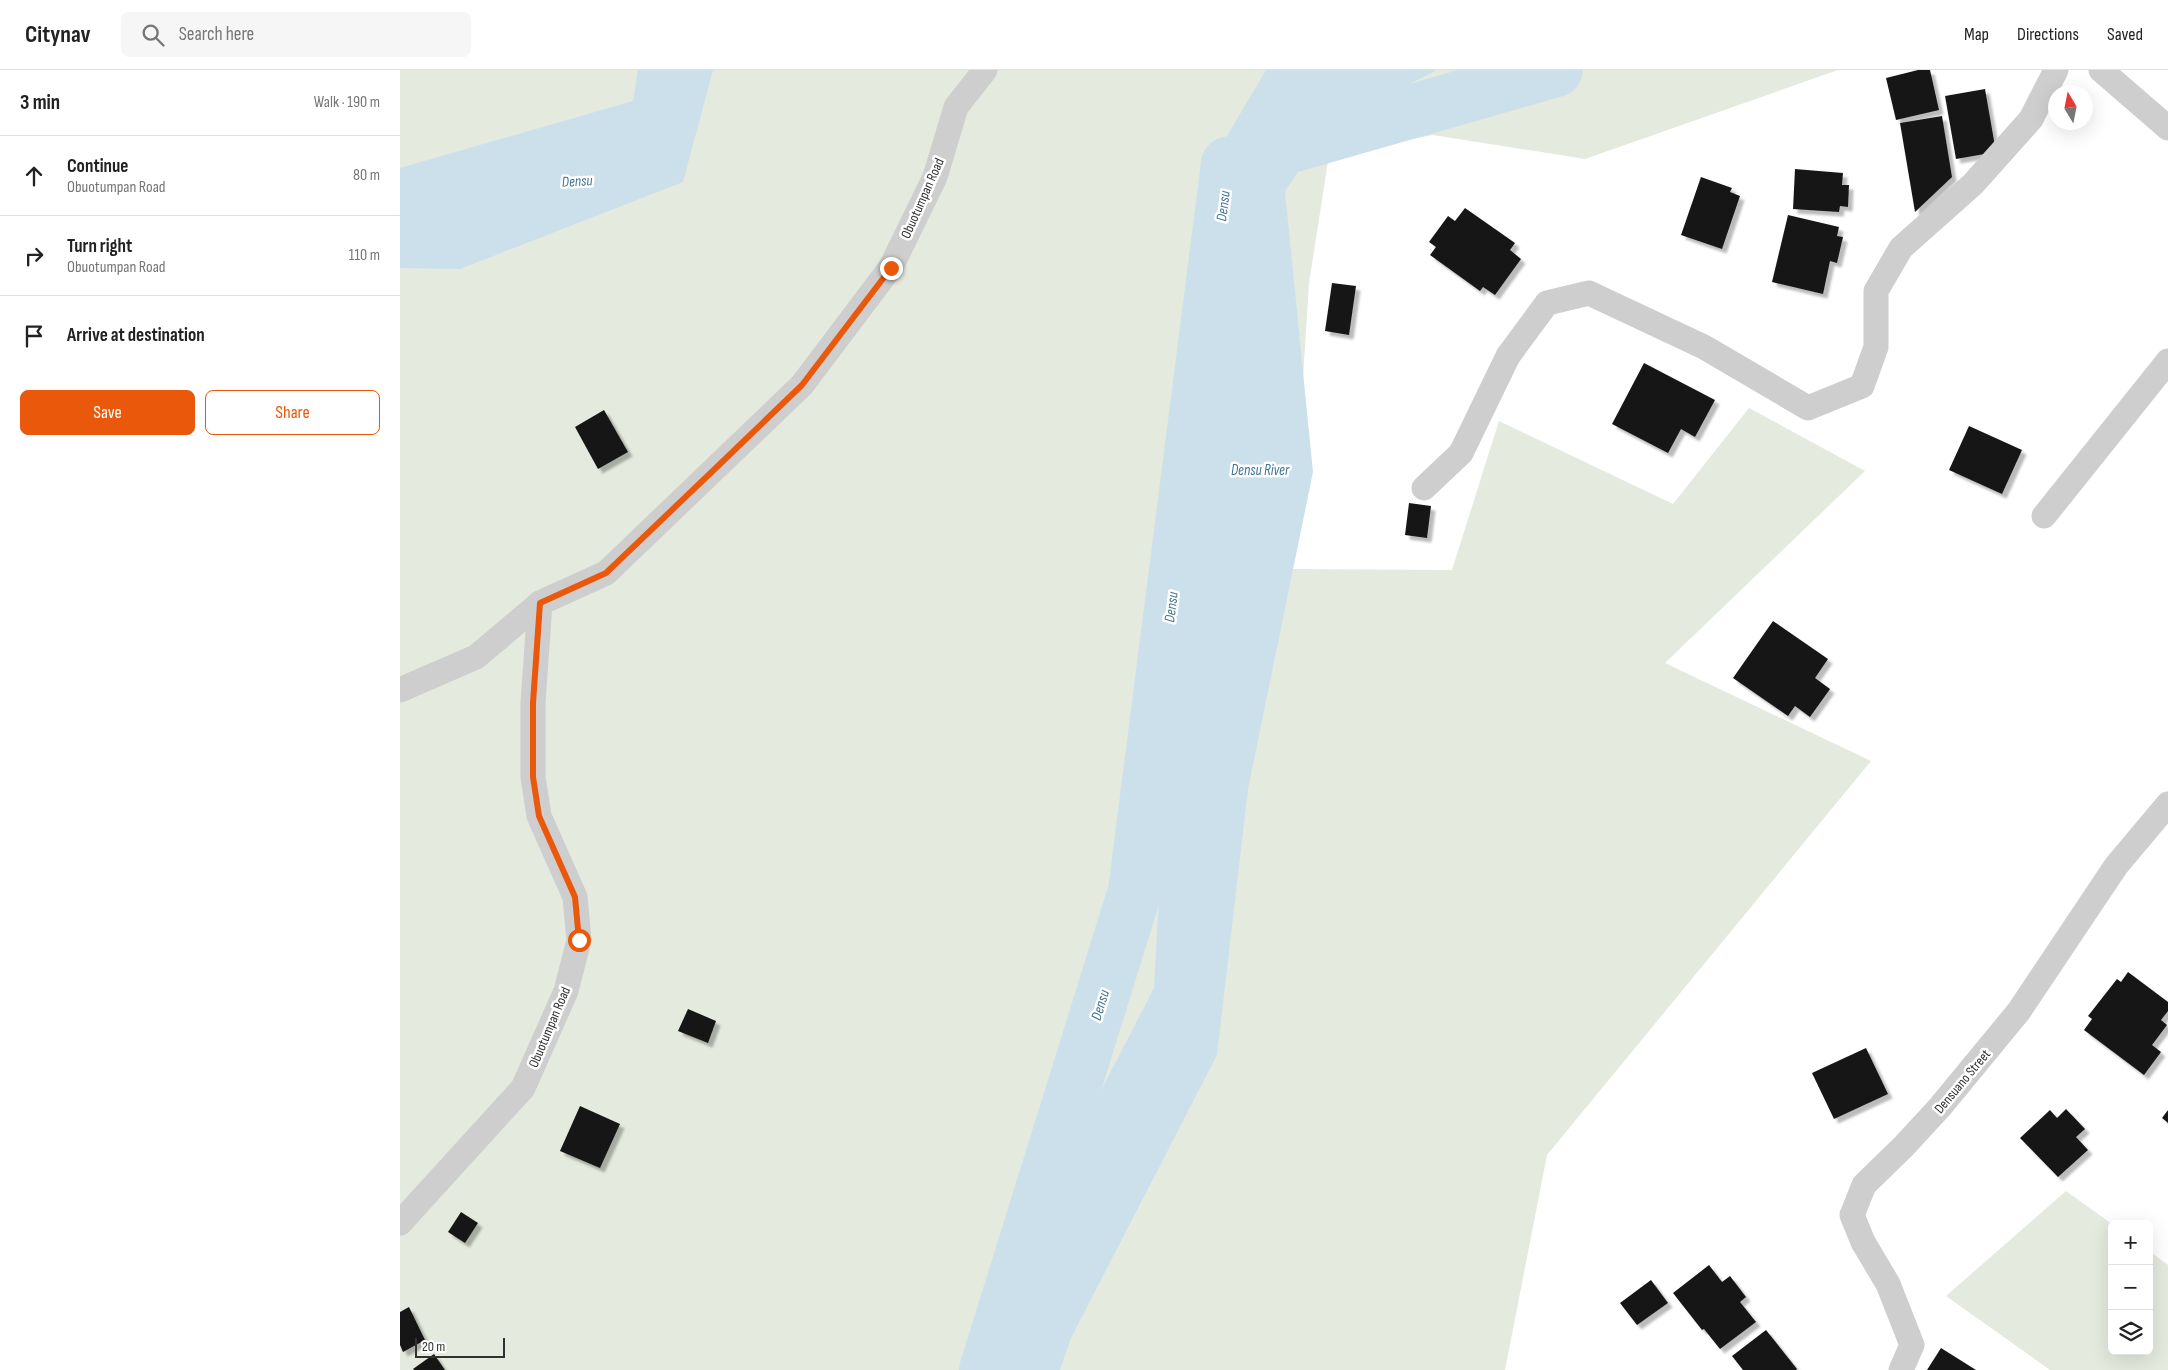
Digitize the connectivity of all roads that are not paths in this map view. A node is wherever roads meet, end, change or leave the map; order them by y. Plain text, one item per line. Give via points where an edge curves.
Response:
1 (984, 70) edge
2 (2056, 70) edge
3 (2102, 70) edge
4 (2168, 128) edge
5 (2168, 361) edge
6 (1424, 488) dead end
7 (2044, 516) dead end
8 (540, 603) junction
9 (400, 690) edge
10 (2168, 804) edge
11 (400, 1223) edge
12 (1901, 1370) edge

1 - 8 street, Obuotumpan Road via 956,107 935,177 891,268 802,385 606,573
2 - 6 street via 2031,119 1973,184 1901,248 1876,291 1876,347 1862,386 1808,408 1704,347 1589,293 1547,303 1508,356 1460,453
3 - 4 street
5 - 7 street
8 - 9 street via 476,657
8 - 11 street, Obuotumpan Road via 533,703 533,777 539,816 575,897 579,940 566,991 523,1088
10 - 12 street, Densuano Street via 2116,866 2018,1011 1940,1107 1864,1184 1852,1215 1863,1242 1888,1284 1912,1345

